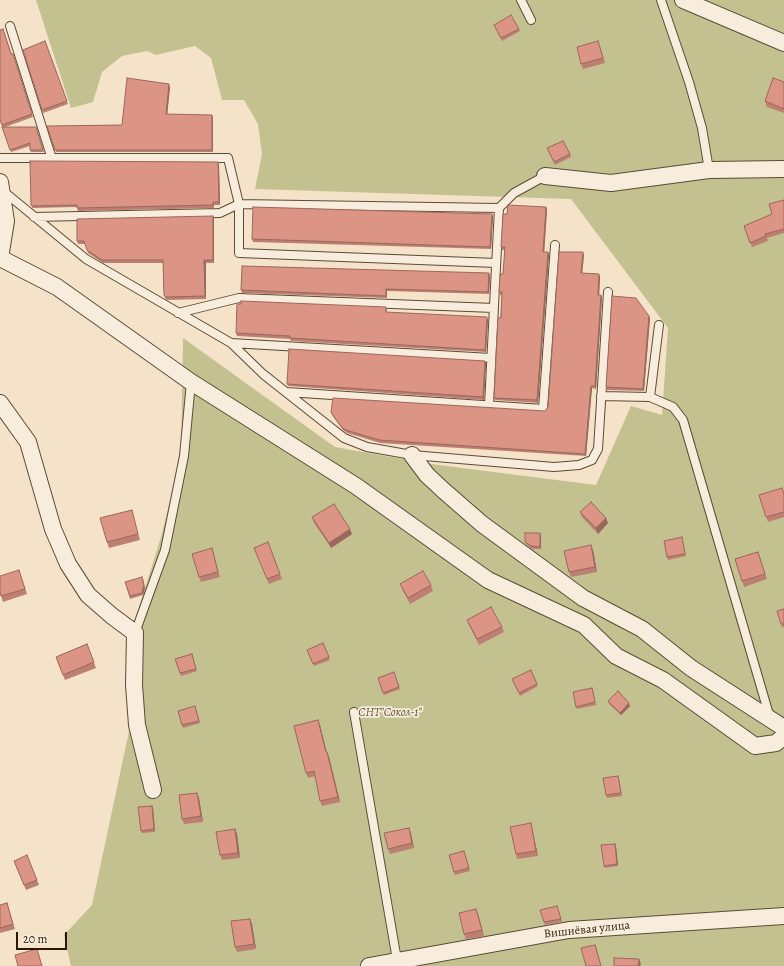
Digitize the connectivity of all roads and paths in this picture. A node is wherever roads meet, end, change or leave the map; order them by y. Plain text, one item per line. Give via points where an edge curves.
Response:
1 (522, 0) edge
2 (661, 0) edge
3 (684, 0) edge
4 (531, 20) dead end
5 (10, 26) dead end
6 (784, 43) edge
7 (0, 158) edge
8 (52, 159) junction
9 (784, 169) edge
10 (709, 170) junction
11 (545, 176) joint
12 (0, 186) edge
13 (238, 204) junction
14 (498, 208) junction
15 (34, 217) junction
16 (555, 245) dead end
17 (0, 258) edge
18 (496, 263) junction
19 (608, 292) dead end
20 (494, 308) junction
21 (178, 313) junction
22 (659, 325) dead end
23 (231, 343) junction
24 (491, 358) junction
25 (191, 382) junction
26 (287, 392) junction
27 (602, 396) junction
28 (650, 398) junction
29 (0, 403) edge
30 (489, 405) junction
31 (412, 455) junction
32 (135, 633) junction
33 (354, 712) dead end
34 (770, 718) junction
35 (784, 728) edge
36 (784, 736) edge
37 (153, 790) dead end
38 (784, 916) edge
39 (397, 960) junction
40 (369, 966) edge

1 - 4 lane
2 - 10 lane via 689,82
3 - 6 street
5 - 8 lane
7 - 8 lane
8 - 13 lane via 228,158
9 - 10 street
10 - 11 street via 611,183
11 - 14 lane via 514,193
12 - 15 lane
12 - 17 street via 6,221
13 - 14 lane
13 - 15 lane via 220,213
13 - 18 lane via 239,253
14 - 18 lane
15 - 21 lane via 86,259
16 - 30 lane via 543,409
17 - 25 street via 57,287
18 - 20 lane
19 - 27 lane
20 - 21 lane via 239,298
20 - 24 lane
21 - 23 lane
22 - 28 lane
23 - 24 lane
23 - 26 lane via 263,374
24 - 30 lane
25 - 32 lane via 184,456 165,550
25 - 36 street via 356,486 488,580 584,625 616,656 663,680 755,746 776,743
26 - 30 lane
26 - 31 lane via 344,438 367,447
27 - 28 lane
27 - 31 lane via 598,448 592,460 579,465 554,467
28 - 34 lane via 673,407 683,420
29 - 32 street via 28,442 53,529 68,564 88,595
31 - 34 street via 427,475 488,528 583,598 642,629 691,668
32 - 37 street via 134,685 137,725
33 - 39 lane
34 - 35 street
38 - 39 street, Вишнёвая улица via 569,930
39 - 40 street, Вишнёвая улица

